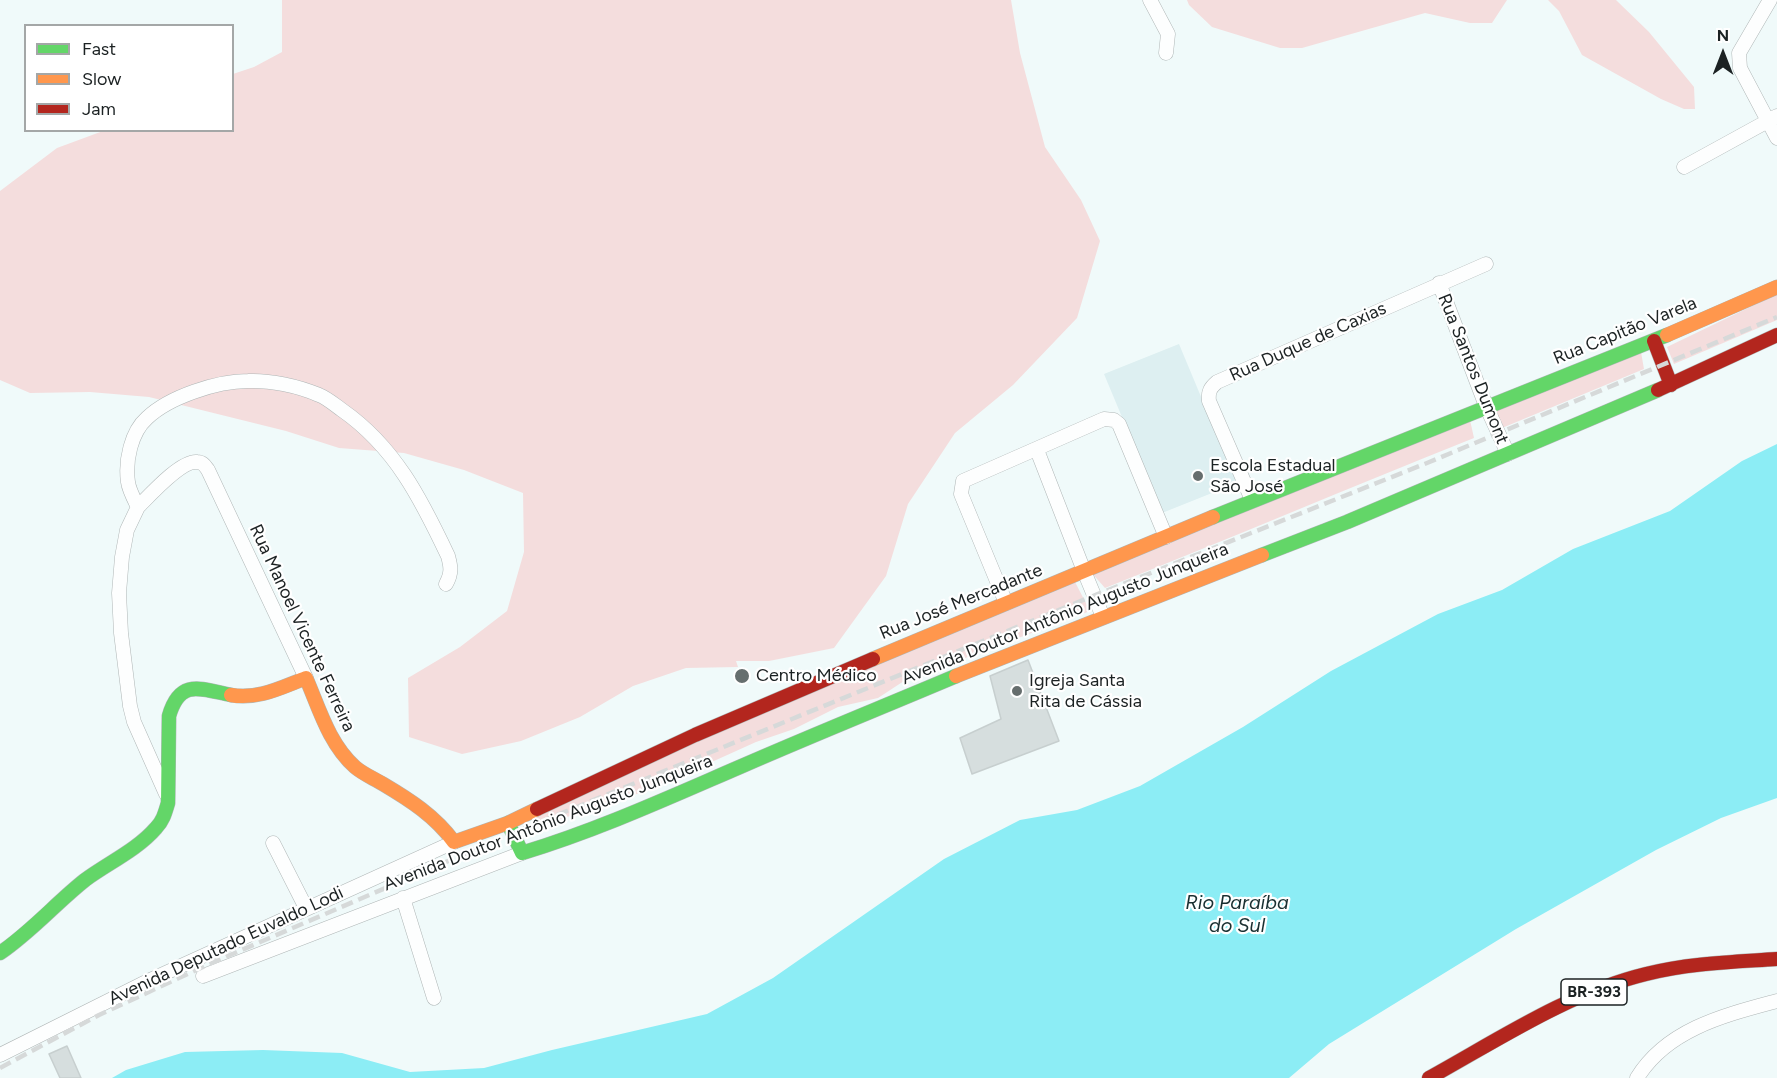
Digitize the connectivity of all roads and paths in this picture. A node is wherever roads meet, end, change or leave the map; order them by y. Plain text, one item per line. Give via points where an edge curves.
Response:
1 (1150, 0) edge
2 (1770, 0) edge
3 (1166, 53) dead end
4 (1772, 119) edge
5 (1777, 138) edge
6 (1684, 167) dead end
7 (1486, 264) dead end
8 (1439, 284) junction
9 (1777, 287) edge
10 (1777, 334) edge
11 (1654, 341) junction
12 (1671, 385) junction
13 (1486, 406) junction
14 (1037, 450) junction
15 (1508, 454) junction
16 (1252, 500) junction
17 (138, 507) junction
18 (1166, 537) junction
19 (1084, 571) junction
20 (446, 584) dead end
21 (1006, 603) junction
22 (1103, 617) junction
23 (306, 678) junction
24 (169, 802) junction
25 (508, 823) junction
26 (454, 842) junction
27 (273, 843) dead end
28 (522, 853) junction
29 (403, 898) junction
30 (306, 908) junction
31 (0, 953) edge
32 (1777, 959) edge
33 (202, 976) dead end
34 (434, 998) dead end
35 (1777, 1001) edge
36 (0, 1055) edge
37 (1429, 1078) edge
38 (1637, 1078) edge

1 - 3 street via 1167,34
2 - 4 street via 1739,53 1740,68
4 - 5 street
4 - 6 street
7 - 8 street, Rua Duque de Caxias
8 - 13 street, Rua Santos Dumont
8 - 16 street, Rua Duque de Caxias via 1211,387 1209,401
9 - 11 main road, Rua Capitão Varela
10 - 12 main road, Avenida Doutor Antônio Augusto Junqueira
11 - 12 main road
11 - 13 main road, Rua Capitão Varela
12 - 15 main road, Avenida Doutor Antônio Augusto Junqueira
13 - 15 street, Rua Santos Dumont
13 - 16 main road, Rua José Mercadante
14 - 18 street via 1104,419 1114,420
14 - 19 street
14 - 21 street via 965,478 962,483 961,494
15 - 22 main road, Avenida Doutor Antônio Augusto Junqueira
16 - 18 main road, Rua José Mercadante
17 - 20 street via 128,483 128,466 131,443 146,418 189,393 212,386 248,381 284,385 320,395 349,415 374,437 409,479 448,556 451,568
17 - 23 street, Rua Manoel Vicente Ferreira via 169,477 190,463 202,463
17 - 24 street via 127,530 122,557 121,633 134,722
18 - 19 main road, Rua José Mercadante
19 - 21 main road, Rua José Mercadante
19 - 22 street
21 - 25 main road, Rua José Mercadante via 695,735
22 - 28 main road, Avenida Doutor Antônio Augusto Junqueira via 642,809
23 - 24 main road via 249,698 199,687 177,696 167,725
23 - 26 main road, Rua Manoel Vicente Ferreira via 341,752 354,767 429,814
24 - 31 main road via 159,826 147,837 82,883
25 - 26 main road, Rua José Mercadante
25 - 28 main road
26 - 30 street, Avenida Deputado Euvaldo Lodi
27 - 30 street
28 - 29 street, Avenida Doutor Antônio Augusto Junqueira
29 - 33 street, Avenida Doutor Antônio Augusto Junqueira
29 - 34 street
30 - 36 street, Avenida Deputado Euvaldo Lodi
32 - 37 main road, BR-393 via 1688,965 1605,987
35 - 38 street via 1686,1032 1664,1048

